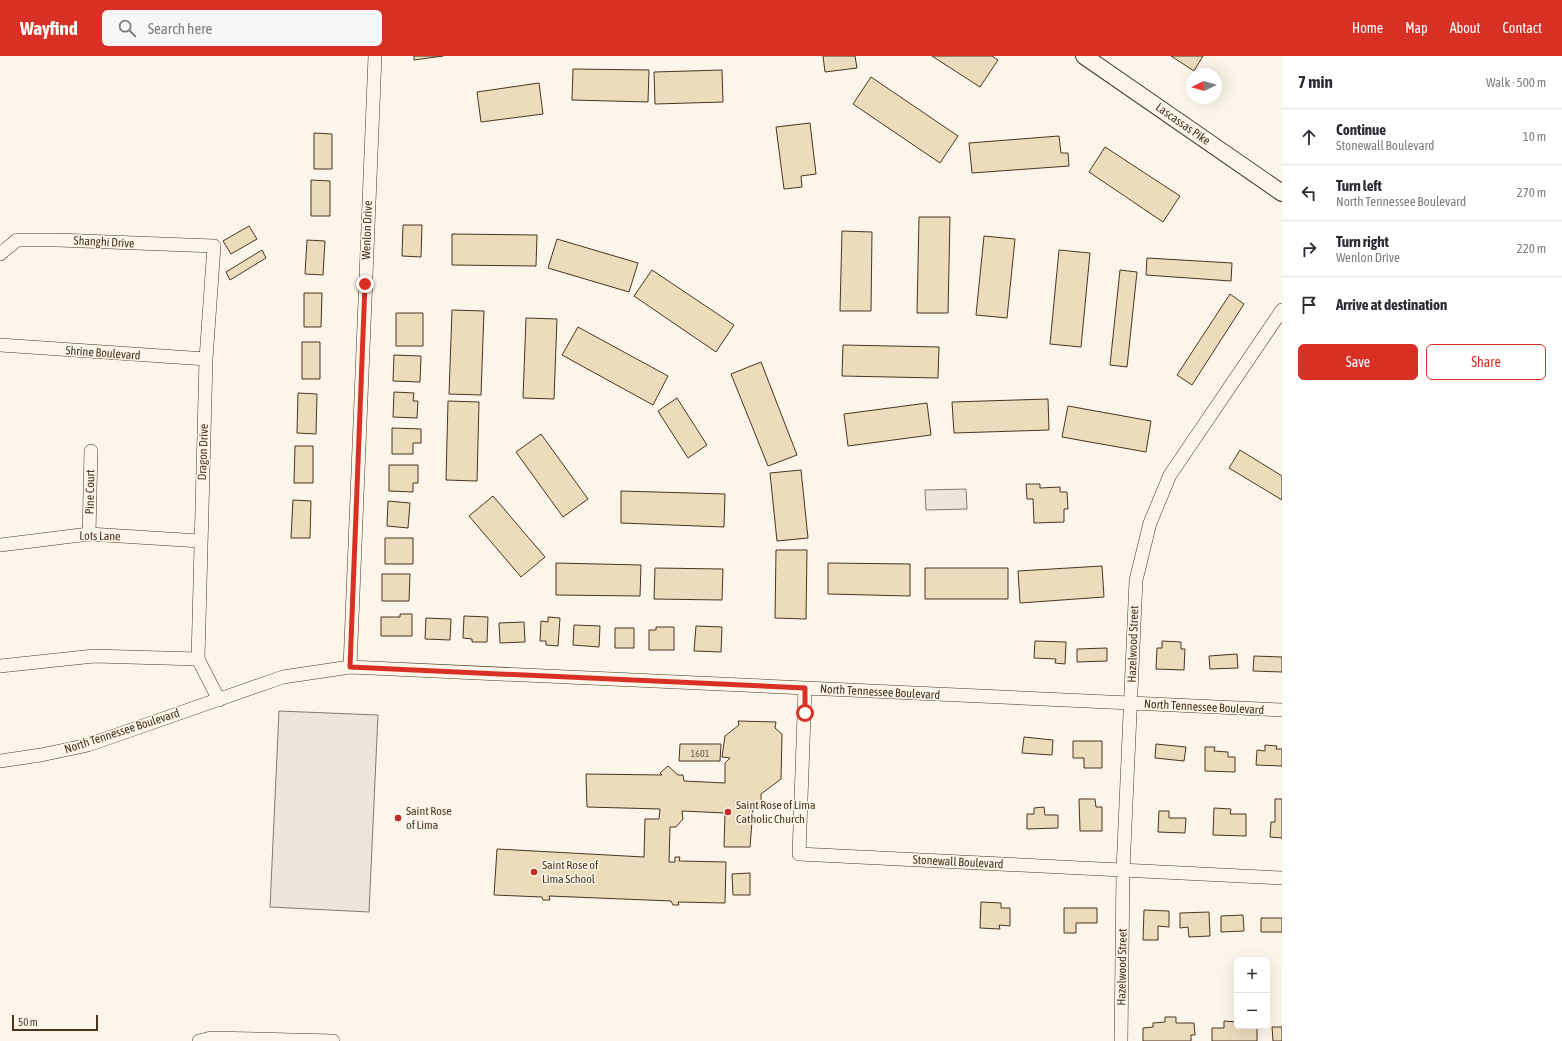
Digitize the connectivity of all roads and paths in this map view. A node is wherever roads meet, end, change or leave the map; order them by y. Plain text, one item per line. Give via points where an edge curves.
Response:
1 (375, 56) edge
2 (1084, 56) edge
3 (1282, 193) edge
4 (214, 246) joint
5 (0, 254) edge
6 (1282, 310) edge
7 (0, 346) edge
8 (206, 359) junction
9 (91, 451) dead end
10 (88, 534) junction
11 (200, 542) junction
12 (0, 545) edge
13 (198, 658) junction
14 (0, 666) edge
15 (350, 667) junction
16 (805, 688) junction
17 (219, 700) junction
18 (1131, 703) junction
19 (1282, 710) edge
20 (0, 761) edge
21 (1123, 870) junction
22 (1282, 878) edge
23 (199, 1041) edge
24 (328, 1041) edge
25 (333, 1041) edge
26 (1121, 1041) edge

1 - 15 street, Wenlon Drive
2 - 3 main road, Lascassas Pike
4 - 5 street, Shanghi Drive via 17,240
4 - 8 street, Dragon Drive
6 - 18 street, Hazelwood Street via 1170,475 1150,523 1136,580
7 - 8 street, Shrine Boulevard
8 - 11 street, Dragon Drive
9 - 10 street, Pine Court
10 - 11 street, Lots Lane
10 - 12 street, Lots Lane
11 - 13 street, Dragon Drive
13 - 14 street via 94,656
13 - 17 street
15 - 16 street, North Tennessee Boulevard
15 - 17 street, North Tennessee Boulevard via 283,677
16 - 18 street, North Tennessee Boulevard
16 - 21 street, Stonewall Boulevard via 799,854
17 - 20 street, North Tennessee Boulevard via 88,744 41,756
18 - 19 street, North Tennessee Boulevard
18 - 21 street, Hazelwood Street
21 - 22 street, Stonewall Boulevard
21 - 26 street, Hazelwood Street
23 - 24 street via 211,1038
24 - 25 street

